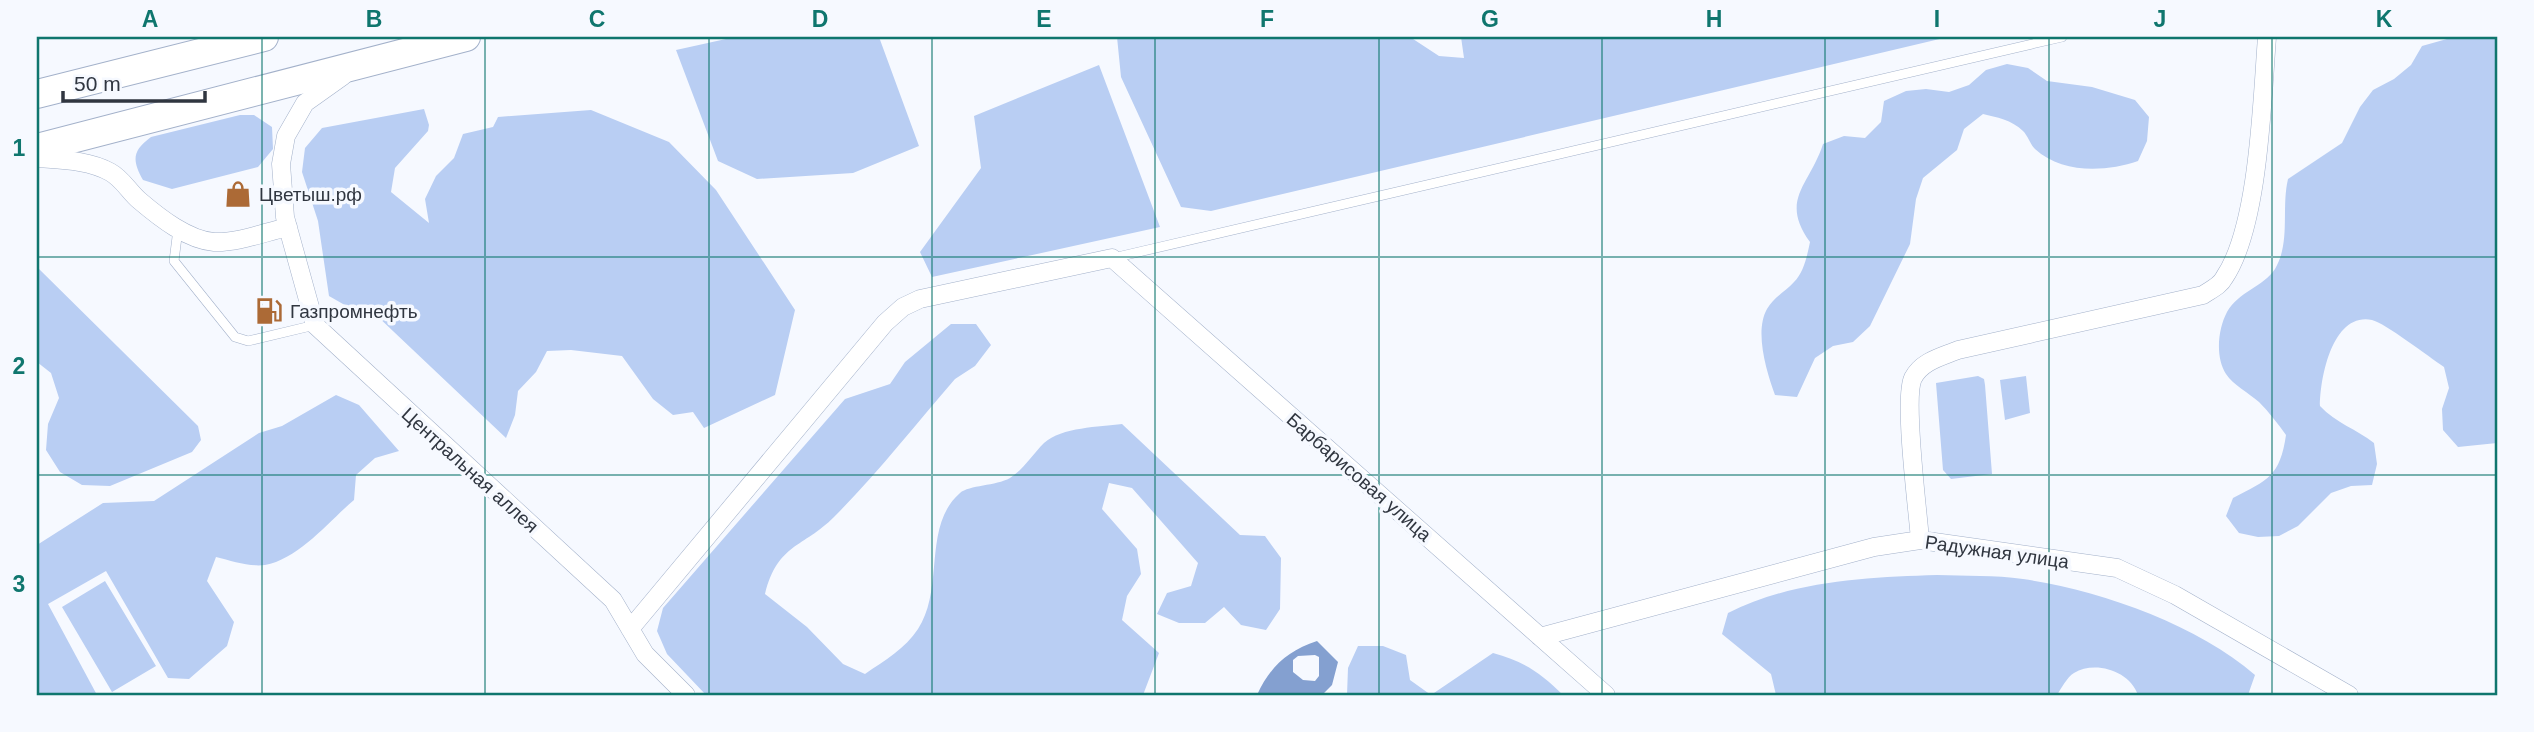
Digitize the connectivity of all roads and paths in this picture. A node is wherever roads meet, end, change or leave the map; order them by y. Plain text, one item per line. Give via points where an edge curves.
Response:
1 (264, 37) edge
2 (466, 37) edge
3 (2062, 37) edge
4 (2267, 37) edge
5 (363, 63) junction
6 (37, 94) edge
7 (37, 148) edge
8 (37, 158) edge
9 (288, 227) junction
10 (178, 229) junction
11 (1112, 258) junction
12 (316, 325) junction
13 (1920, 540) junction
14 (630, 629) junction
15 (1540, 637) junction
16 (686, 695) edge
17 (1606, 695) edge
18 (2349, 695) edge

1 - 6 highway
2 - 5 highway
3 - 11 lane
4 - 13 street via 2245,228 2222,282 2203,295 1958,350 1928,362 1912,379 1910,406
5 - 7 highway
5 - 9 street via 306,103 286,136 281,164
8 - 10 street via 75,161 108,171
9 - 10 street via 224,242 199,239
9 - 12 street
10 - 12 lane via 174,261 235,337 248,341
11 - 14 street via 920,299 903,307
11 - 15 street, Барбарисовая улица
12 - 14 street, Центральная аллея via 613,600
13 - 15 street, Радужная улица via 1874,547
13 - 18 street, Радужная улица via 2117,568 2175,595
14 - 16 street, Центральная аллея via 645,653
15 - 17 street, Барбарисовая улица

